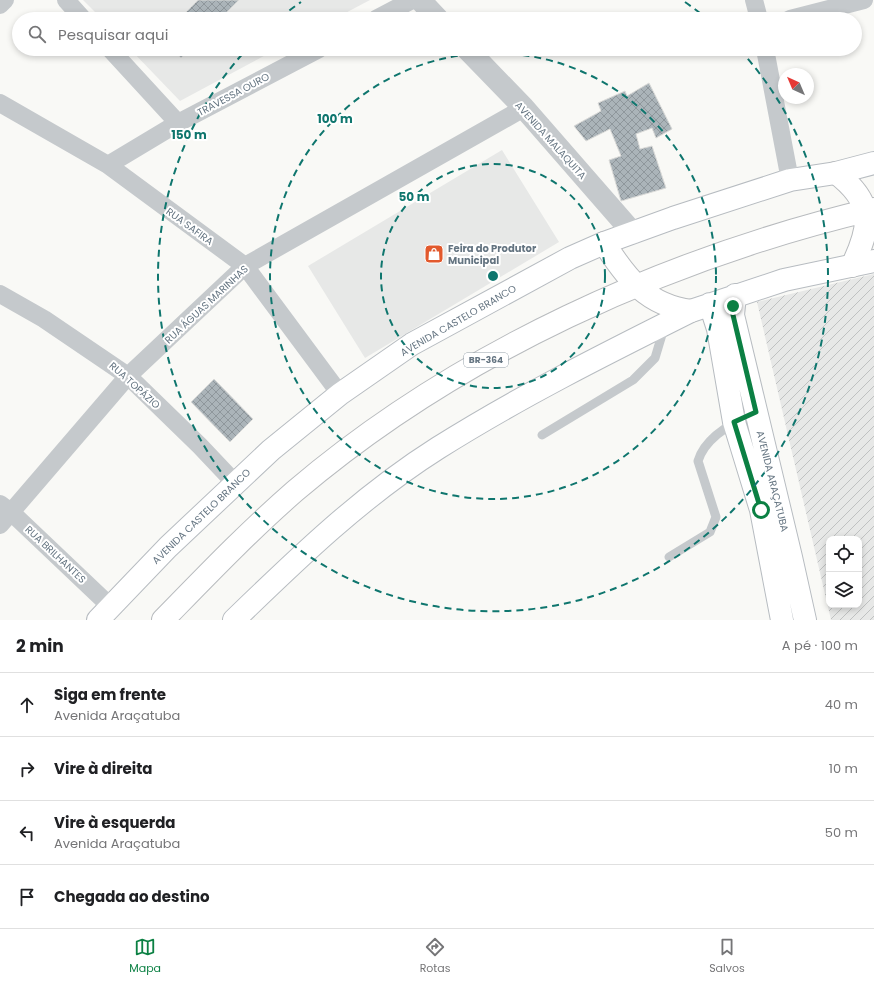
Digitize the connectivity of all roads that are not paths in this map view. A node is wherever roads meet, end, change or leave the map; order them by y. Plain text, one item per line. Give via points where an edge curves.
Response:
1 (5, 0) edge
2 (66, 0) edge
3 (412, 0) edge
4 (420, 0) edge
5 (754, 0) edge
6 (864, 0) edge
7 (0, 5) edge
8 (77, 12) edge
9 (389, 12) edge
10 (431, 12) edge
11 (757, 12) edge
12 (817, 12) edge
13 (116, 56) edge
14 (306, 56) edge
15 (474, 56) edge
16 (766, 56) edge
17 (0, 103) edge
18 (524, 108) junction
19 (178, 123) junction
20 (874, 163) edge
21 (108, 165) junction
22 (836, 173) junction
23 (790, 180) junction
24 (871, 210) edge
25 (633, 233) junction
26 (604, 243) junction
27 (874, 261) edge
28 (246, 266) junction
29 (852, 266) junction
30 (638, 287) junction
31 (0, 294) edge
32 (735, 295) junction
33 (701, 307) junction
34 (666, 323) junction
35 (128, 376) junction
36 (340, 394) junction
37 (756, 412) junction
38 (734, 422) junction
39 (542, 435) dead end
40 (235, 483) junction
41 (4, 514) edge
42 (669, 557) dead end
43 (104, 613) edge
44 (163, 620) edge
45 (234, 620) edge
46 (782, 620) edge
47 (805, 620) edge

1 - 7 street
2 - 8 street
3 - 9 street
4 - 10 street
5 - 11 street
6 - 12 street
13 - 19 street
14 - 19 street, TRAVESSA OURO
15 - 18 street, AVENIDA MALAQUITA
16 - 23 street
17 - 21 street, RUA SAFIRA
18 - 25 street, AVENIDA MALAQUITA
18 - 28 street, RUA ÁGUAS MARINHAS
19 - 21 street, TRAVESSA OURO
20 - 22 main road, AVENIDA CASTELO BRANCO
21 - 28 street, RUA SAFIRA
22 - 23 main road, AVENIDA CASTELO BRANCO
22 - 24 main road
23 - 25 main road, AVENIDA CASTELO BRANCO
24 - 29 main road via 861,249
24 - 30 main road, BR-364 via 769,238 699,262
25 - 26 main road, AVENIDA CASTELO BRANCO
26 - 30 main road via 619,266
26 - 36 main road, AVENIDA CASTELO BRANCO via 570,258 412,344
27 - 29 main road
28 - 35 street, RUA ÁGUAS MARINHAS
28 - 36 street, RUA SAFIRA
29 - 32 main road via 784,280
30 - 33 main road via 662,303
30 - 44 main road, BR-364 via 592,305 550,326 471,368 406,408 296,490 250,532
31 - 35 street, RUA TOPÁZIO via 44,319
32 - 33 main road
32 - 37 main road, AVENIDA ARAÇATUBA via 733,315
33 - 34 main road
33 - 38 main road, AVENIDA ARAÇATUBA via 718,329
34 - 39 lane via 654,358 634,380
34 - 45 main road via 553,381 438,448 363,502 305,551
35 - 40 street, RUA TOPÁZIO
35 - 41 street, RUA ÁGUAS MARINHAS
36 - 40 main road, AVENIDA CASTELO BRANCO
37 - 38 lane
37 - 47 main road, AVENIDA ARAÇATUBA
38 - 42 lane via 707,446 698,462 716,517 710,532
38 - 46 main road, AVENIDA ARAÇATUBA via 761,510
40 - 43 main road, AVENIDA CASTELO BRANCO
41 - 43 street, RUA BRILHANTES

